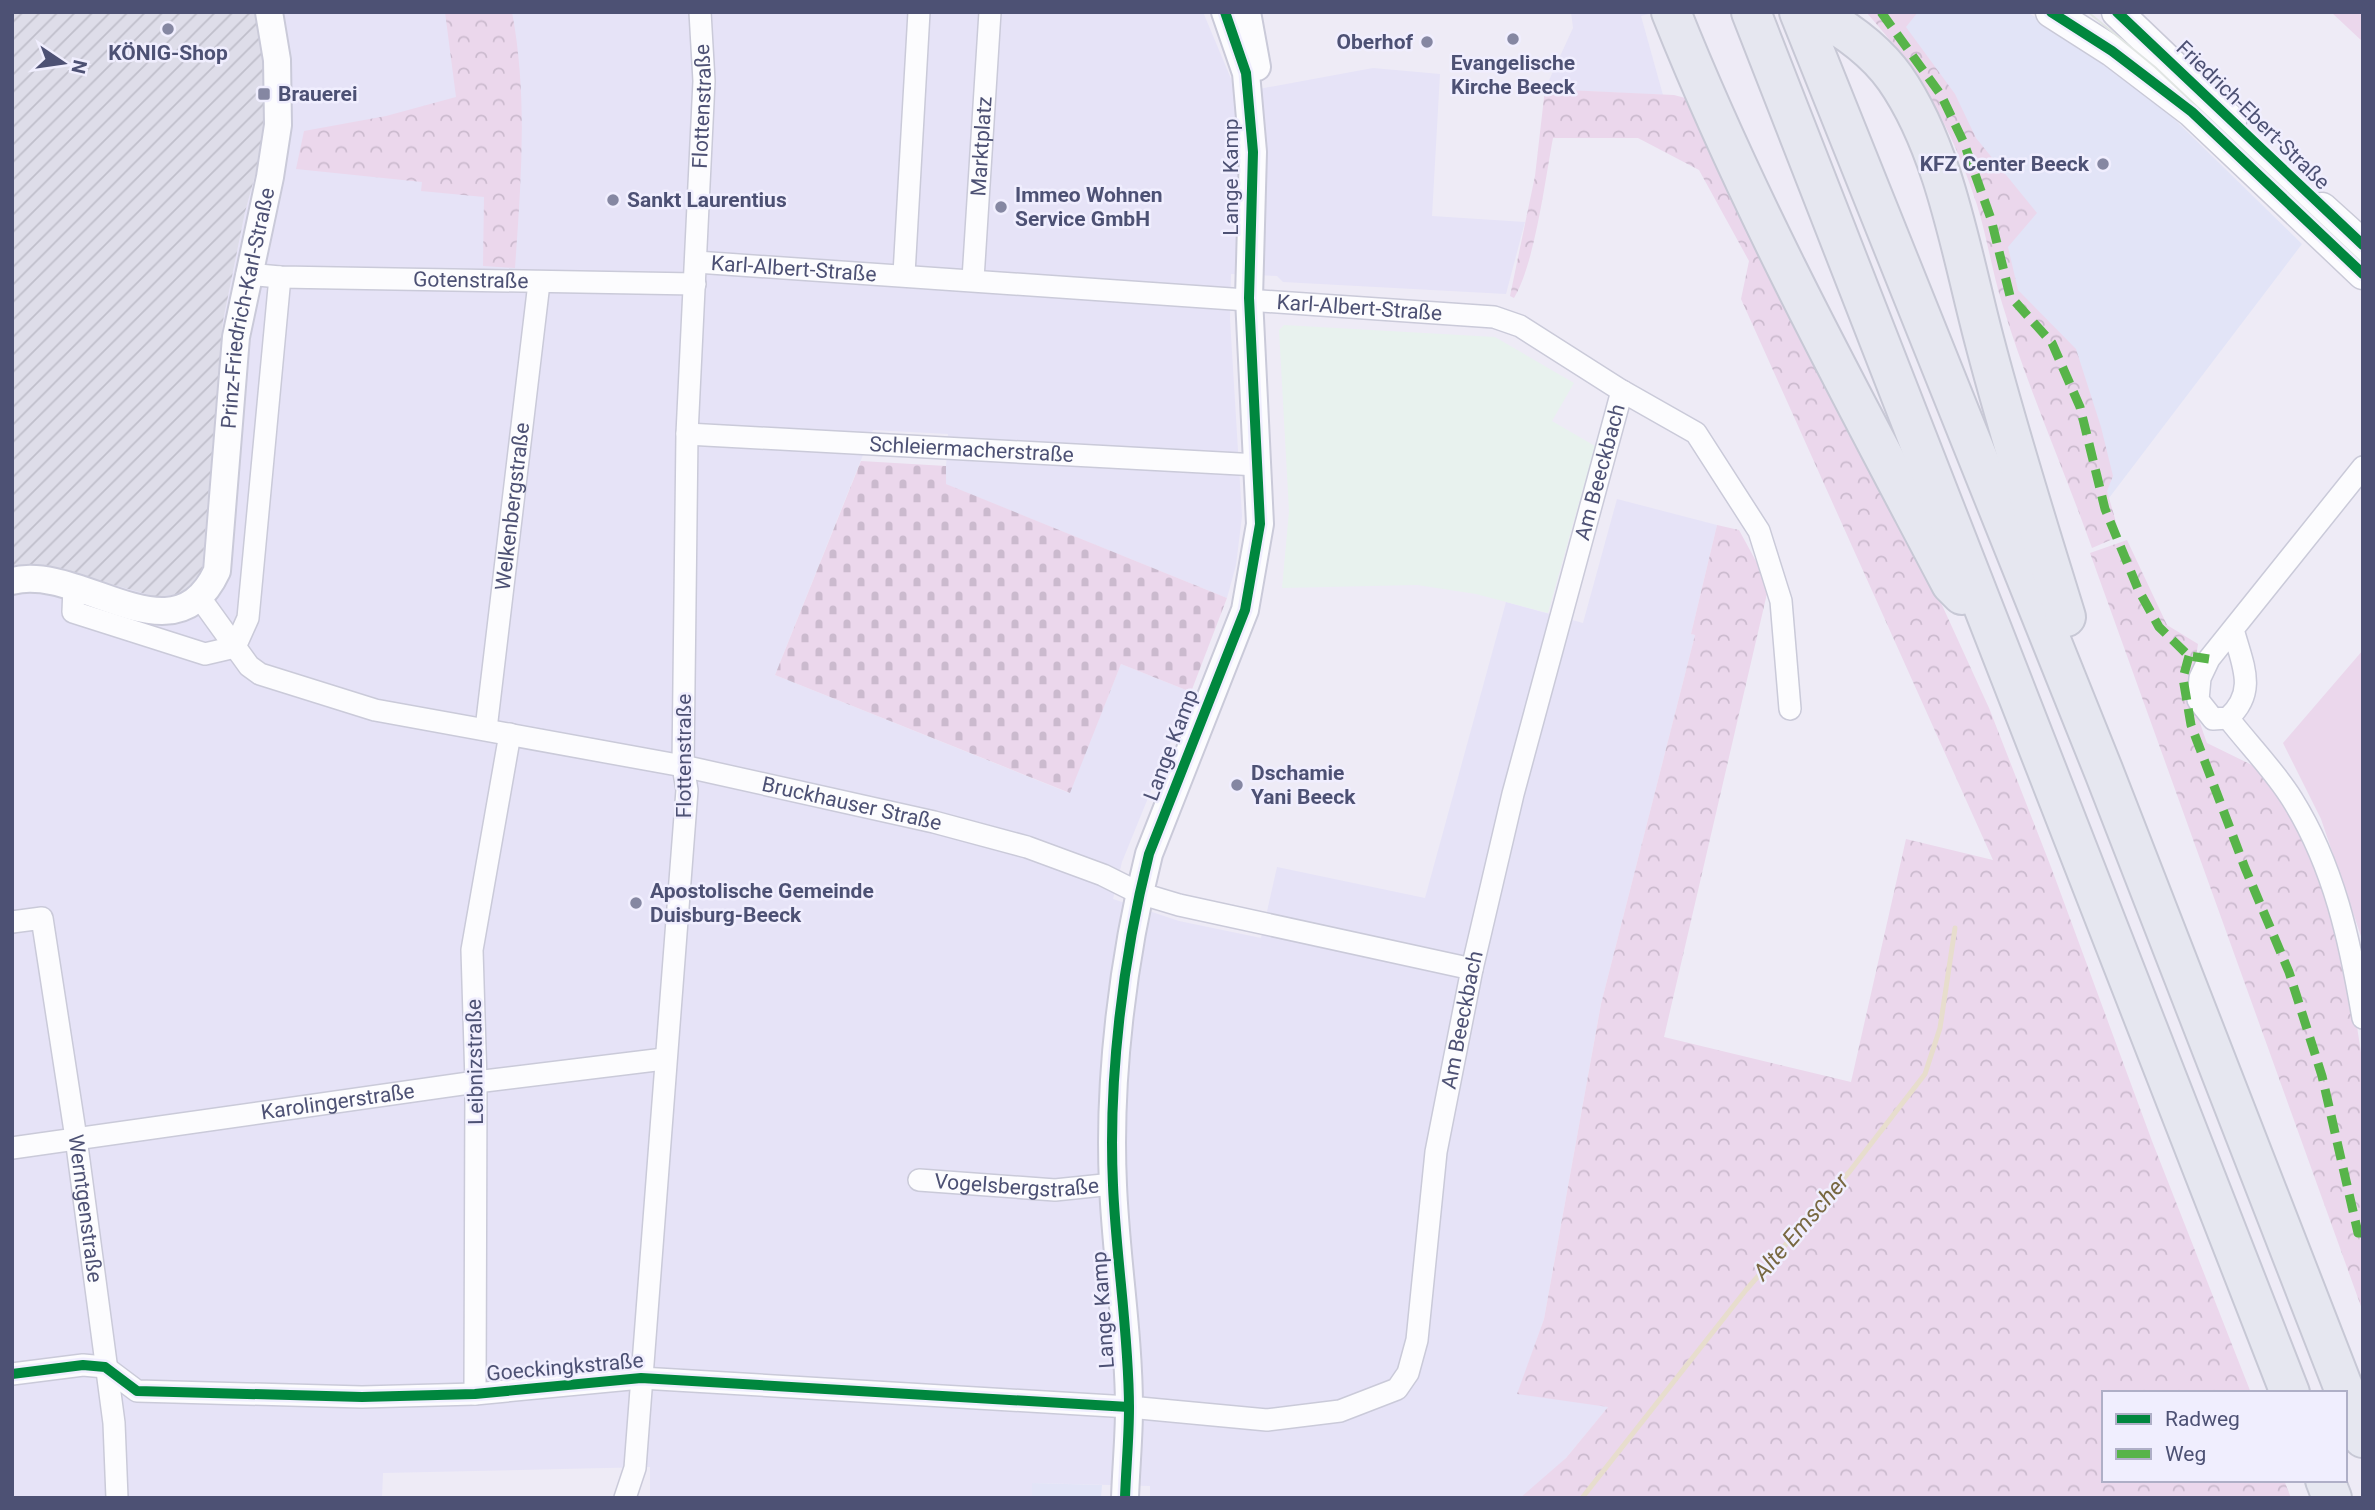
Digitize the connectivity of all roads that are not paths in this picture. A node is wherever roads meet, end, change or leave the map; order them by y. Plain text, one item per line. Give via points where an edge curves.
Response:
1 (269, 12) edge
2 (700, 12) edge
3 (919, 12) edge
4 (990, 12) edge
5 (1224, 12) edge
6 (1247, 12) edge
7 (1260, 12) edge
8 (1671, 12) edge
9 (1751, 12) edge
10 (1798, 12) edge
11 (1815, 12) edge
12 (2051, 12) edge
13 (2117, 12) edge
14 (1254, 39) junction
15 (1253, 152) junction
16 (2363, 245) edge
17 (696, 262) junction
18 (247, 274) junction
19 (904, 274) junction
20 (2363, 274) edge
21 (280, 277) junction
22 (973, 279) junction
23 (539, 283) junction
24 (695, 284) junction
25 (1249, 298) junction
26 (1622, 391) junction
27 (687, 435) junction
28 (1258, 465) junction
29 (2363, 467) edge
30 (12, 581) edge
31 (74, 587) junction
32 (200, 598) junction
33 (1992, 626) junction
34 (2233, 629) junction
35 (235, 647) junction
36 (1790, 709) dead end
37 (2228, 718) junction
38 (486, 729) junction
39 (510, 734) junction
40 (683, 766) junction
41 (2104, 772) junction
42 (1139, 893) junction
43 (12, 922) edge
44 (1472, 969) junction
45 (2363, 1018) edge
46 (664, 1059) junction
47 (476, 1082) junction
48 (76, 1138) junction
49 (12, 1148) edge
50 (919, 1180) dead end
51 (1113, 1184) junction
52 (105, 1367) junction
53 (12, 1374) edge
54 (641, 1378) junction
55 (2289, 1391) edge
56 (2345, 1391) edge
57 (475, 1394) junction
58 (2347, 1397) edge
59 (1129, 1407) junction
60 (2363, 1438) edge
61 (117, 1498) edge
62 (625, 1498) edge
63 (1125, 1498) edge

1 - 18 street, Prinz-Friedrich-Karl-Straße via 277,60 278,125
2 - 17 street, Flottenstraße via 704,81
3 - 19 street
4 - 22 street, Marktplatz
5 - 15 street, Lange Kamp via 1246,73
6 - 14 street, Lange Kamp
7 - 14 street
8 - 33 highway via 1777,250 1876,442 1951,584
9 - 33 highway
10 - 41 highway
11 - 41 highway via 1853,36 1895,78 1924,129 2010,436 2083,673
12 - 20 main road, Friedrich-Ebert-Straße via 2192,112
13 - 16 main road, Friedrich-Ebert-Straße
14 - 15 street, Lange Kamp via 1260,111
15 - 25 street, Lange Kamp
17 - 19 street, Karl-Albert-Straße
17 - 24 street, Flottenstraße
18 - 21 street, Gotenstraße
18 - 32 street, Prinz-Friedrich-Karl-Straße via 236,337 218,571
19 - 22 street, Karl-Albert-Straße
21 - 23 street, Gotenstraße
21 - 35 street, Prinz-Friedrich-Karl-Straße via 248,618
22 - 25 street, Karl-Albert-Straße
23 - 24 street, Gotenstraße
23 - 38 street, Welkenbergstraße
24 - 27 street, Flottenstraße
25 - 26 street, Karl-Albert-Straße via 1494,317 1520,326
25 - 28 street, Lange Kamp
26 - 36 street, Karl-Albert-Straße via 1696,433 1759,531 1781,601
26 - 44 street, Am Beeckbach via 1513,794
27 - 28 street, Schleiermacherstraße
27 - 40 street, Flottenstraße
28 - 42 street, Lange Kamp via 1260,524 1245,610 1149,854
29 - 34 street
30 - 31 street via 46,578
31 - 32 street via 147,611 167,612
31 - 35 street via 73,612 205,654
32 - 35 street, Bruckhauser Straße
33 - 55 highway
34 - 37 street via 2247,684 2243,705
34 - 37 street via 2209,659 2200,678 2198,700 2213,719
35 - 38 street, Bruckhauser Straße via 260,674 317,694 374,710
37 - 45 street via 2291,798 2323,859 2343,914
38 - 39 street, Bruckhauser Straße
39 - 40 street, Bruckhauser Straße
39 - 47 street, Leibnizstraße via 472,950
40 - 42 street, Bruckhauser Straße via 1027,847
40 - 46 street, Flottenstraße via 687,790
41 - 56 highway
42 - 44 street, Bruckhauser Straße
42 - 51 street, Lange Kamp via 1118,1054
43 - 48 street, Werntgenstraße via 41,918
44 - 59 street, Am Beeckbach via 1436,1152 1417,1340 1408,1373 1397,1389 1340,1411 1267,1420
46 - 47 street, Karolingerstraße
46 - 54 street, Flottenstraße
47 - 48 street, Karolingerstraße
47 - 57 street, Leibnizstraße
48 - 49 street, Karolingerstraße
48 - 52 street, Werntgenstraße
50 - 51 street, Vogelsbergstraße via 1055,1190
51 - 59 street, Lange Kamp
52 - 53 street via 83,1365
52 - 57 street, Goeckingkstraße via 136,1391
52 - 61 street, Werntgenstraße via 114,1423
54 - 57 street, Goeckingkstraße
54 - 59 street, Goeckingkstraße
54 - 62 street, Flottenstraße via 635,1468
58 - 60 highway
59 - 63 street, Lange Kamp

